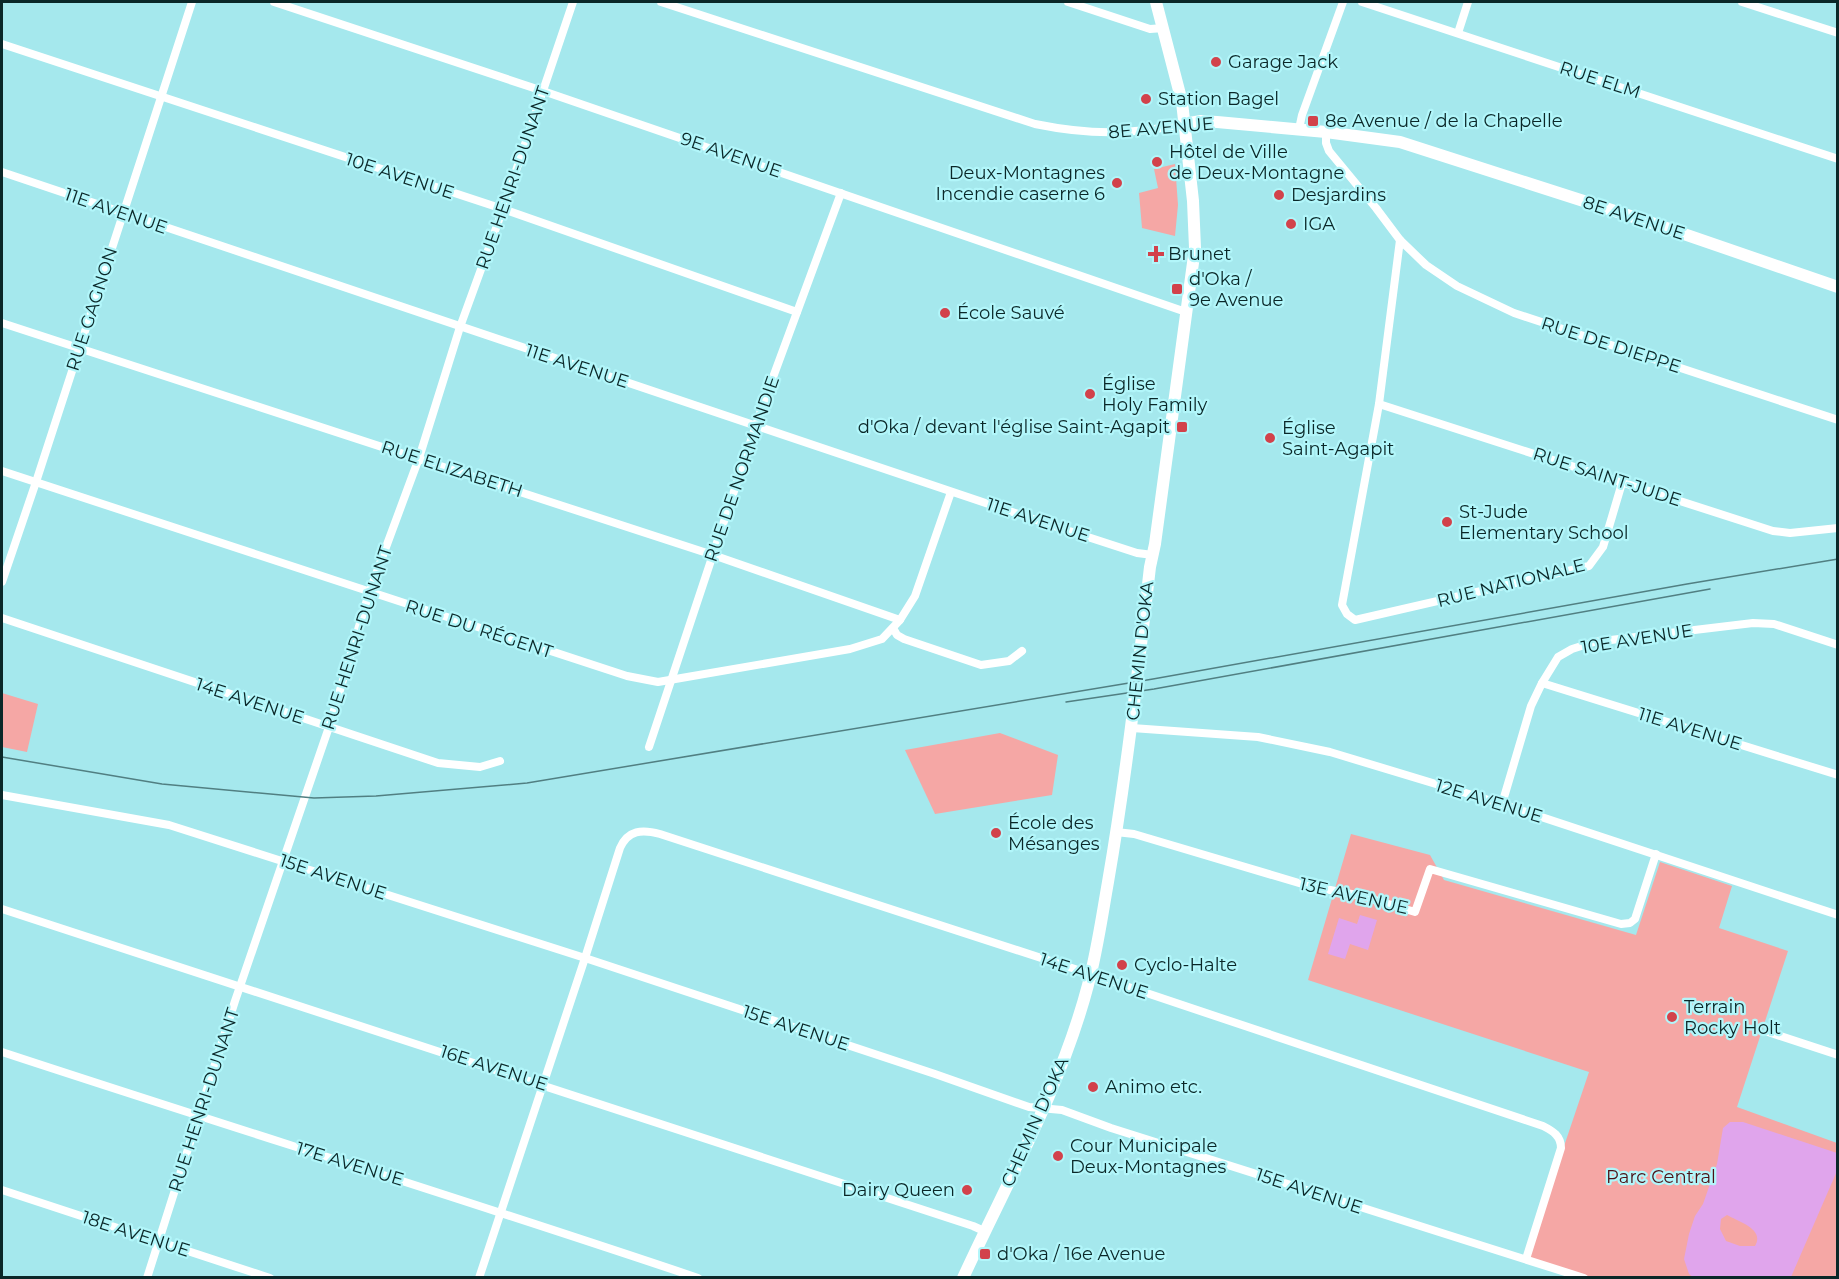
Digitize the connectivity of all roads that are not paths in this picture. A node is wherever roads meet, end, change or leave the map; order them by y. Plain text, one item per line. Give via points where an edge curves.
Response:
1 (192, 2) edge
2 (274, 2) edge
3 (573, 2) edge
4 (661, 2) edge
5 (1068, 2) edge
6 (1156, 2) edge
7 (1343, 2) edge
8 (1362, 2) edge
9 (1468, 2) edge
10 (1742, 2) edge
11 (1164, 28) junction
12 (1458, 33) junction
13 (1838, 33) edge
14 (2, 44) edge
15 (543, 91) junction
16 (161, 97) junction
17 (1184, 124) junction
18 (1299, 129) junction
19 (1326, 132) junction
20 (1838, 159) edge
21 (2, 172) edge
22 (841, 193) junction
23 (503, 209) junction
24 (122, 213) junction
25 (1400, 240) junction
26 (1838, 287) edge
27 (797, 312) junction
28 (1186, 312) junction
29 (2, 323) edge
30 (460, 327) junction
31 (79, 348) junction
32 (1378, 404) junction
33 (1838, 420) edge
34 (757, 425) junction
35 (419, 458) junction
36 (2, 471) edge
37 (36, 482) junction
38 (1622, 483) junction
39 (951, 492) junction
40 (1838, 528) edge
41 (712, 555) junction
42 (1153, 555) junction
43 (2, 582) edge
44 (369, 593) junction
45 (2, 618) edge
46 (900, 620) junction
47 (893, 628) junction
48 (1838, 645) edge
49 (1023, 651) dead end
50 (673, 678) junction
51 (1542, 683) junction
52 (328, 727) junction
53 (1132, 728) junction
54 (649, 747) dead end
55 (500, 761) dead end
56 (1838, 775) edge
57 (2, 795) edge
58 (1502, 804) junction
59 (1116, 832) junction
60 (1656, 855) junction
61 (284, 861) junction
62 (2, 909) edge
63 (1838, 915) edge
64 (585, 958) junction
65 (1090, 975) junction
66 (240, 986) junction
67 (1768, 1032) dead end
68 (2, 1052) edge
69 (1838, 1055) edge
70 (543, 1084) junction
71 (1043, 1108) junction
72 (198, 1117) junction
73 (2, 1190) edge
74 (500, 1211) junction
75 (984, 1231) junction
76 (158, 1241) junction
77 (1526, 1259) junction
78 (147, 1278) edge
79 (270, 1278) edge
80 (479, 1278) edge
81 (698, 1278) edge
82 (963, 1278) edge
83 (1584, 1278) edge

1 - 16 street, RUE GAGNON
2 - 15 street, 9E AVENUE
3 - 15 street, RUE HENRI-DUNANT
4 - 17 street, 8E AVENUE via 1035,124 1125,133
5 - 11 street via 1150,29
6 - 11 main road, CHEMIN D'OKA
7 - 18 street
8 - 12 street, RUE ELM
9 - 12 street
10 - 13 street
11 - 17 main road, CHEMIN D'OKA
12 - 20 street, RUE ELM
14 - 16 street, 10E AVENUE
15 - 22 street, 9E AVENUE
15 - 23 street, RUE HENRI-DUNANT
16 - 23 street, 10E AVENUE
16 - 24 street, RUE GAGNON
17 - 18 main road, 8E AVENUE via 1205,121
17 - 28 main road, CHEMIN D'OKA via 1195,238
18 - 19 main road, 8E AVENUE
19 - 25 street, RUE DE DIEPPE via 1329,151
19 - 26 main road, 8E AVENUE via 1400,142
21 - 24 street, 11E AVENUE
22 - 27 street, RUE DE NORMANDIE
22 - 28 street, 9E AVENUE
23 - 27 street, 10E AVENUE
23 - 30 street, RUE HENRI-DUNANT
24 - 30 street, 11E AVENUE
24 - 31 street, RUE GAGNON
25 - 32 street
25 - 33 street, RUE DE DIEPPE via 1456,286 1514,313
27 - 34 street, RUE DE NORMANDIE
28 - 42 main road, CHEMIN D'OKA
29 - 31 street, RUE ELIZABETH
30 - 34 street, 11E AVENUE
30 - 35 street, RUE HENRI-DUNANT
31 - 35 street, RUE ELIZABETH
31 - 37 street, RUE GAGNON
32 - 38 street, RUE SAINT-JUDE
32 - 38 street, RUE NATIONALE via 1342,605 1355,620 1589,566 1603,547
34 - 39 street, 11E AVENUE
34 - 41 street, RUE DE NORMANDIE
35 - 41 street, RUE ELIZABETH
35 - 44 street, RUE HENRI-DUNANT
36 - 37 street, RUE DU RÉGENT
37 - 43 street, RUE GAGNON
37 - 44 street, RUE DU RÉGENT
38 - 40 street, RUE SAINT-JUDE via 1773,531
39 - 42 street, 11E AVENUE
39 - 46 street, RUE DU RÉGENT via 915,596
41 - 46 street, RUE ELIZABETH
41 - 50 street, RUE DE NORMANDIE
42 - 53 main road, CHEMIN D'OKA
44 - 50 street, RUE DU RÉGENT via 627,676 650,681
44 - 52 street, RUE HENRI-DUNANT
45 - 52 street, 14E AVENUE
46 - 47 street, RUE DU RÉGENT
47 - 49 street via 904,639 981,665 1009,661
47 - 50 street, RUE DU RÉGENT via 882,639 850,649
48 - 51 street, 10E AVENUE via 1774,624 1753,623 1594,642 1558,657
50 - 54 street, RUE DE NORMANDIE
51 - 56 street, 11E AVENUE
51 - 58 street, 10E AVENUE via 1531,706
52 - 55 street, 14E AVENUE via 438,763 480,767
52 - 61 street, RUE HENRI-DUNANT
53 - 58 street, 12E AVENUE via 1258,736 1330,752
53 - 59 main road, CHEMIN D'OKA
57 - 61 street, 15E AVENUE via 169,825
58 - 60 street, 12E AVENUE
59 - 60 street, 13E AVENUE via 1415,912 1430,869 1622,924 1637,916
59 - 65 main road, CHEMIN D'OKA
60 - 63 street, 12E AVENUE
61 - 64 street, 15E AVENUE
61 - 66 street, RUE HENRI-DUNANT
62 - 66 street, 16E AVENUE
64 - 65 street, 14E AVENUE via 620,848 628,836 641,831
64 - 70 street
64 - 71 street, 15E AVENUE via 1029,1107
65 - 71 main road, CHEMIN D'OKA via 1070,1043
65 - 77 street, 14E AVENUE via 1521,1117 1550,1130 1558,1136 1561,1148
66 - 70 street, 16E AVENUE
66 - 72 street, RUE HENRI-DUNANT
67 - 69 street
68 - 72 street, 17E AVENUE
70 - 74 street
70 - 75 street, 16E AVENUE
71 - 75 main road, CHEMIN D'OKA
71 - 77 street, 15E AVENUE via 1062,1110
72 - 74 street, 17E AVENUE
72 - 76 street, RUE HENRI-DUNANT
73 - 76 street, 18E AVENUE
74 - 80 street
74 - 81 street, 17E AVENUE
75 - 82 main road, CHEMIN D'OKA
76 - 78 street, RUE HENRI-DUNANT
76 - 79 street, 18E AVENUE
77 - 83 street, 15E AVENUE

